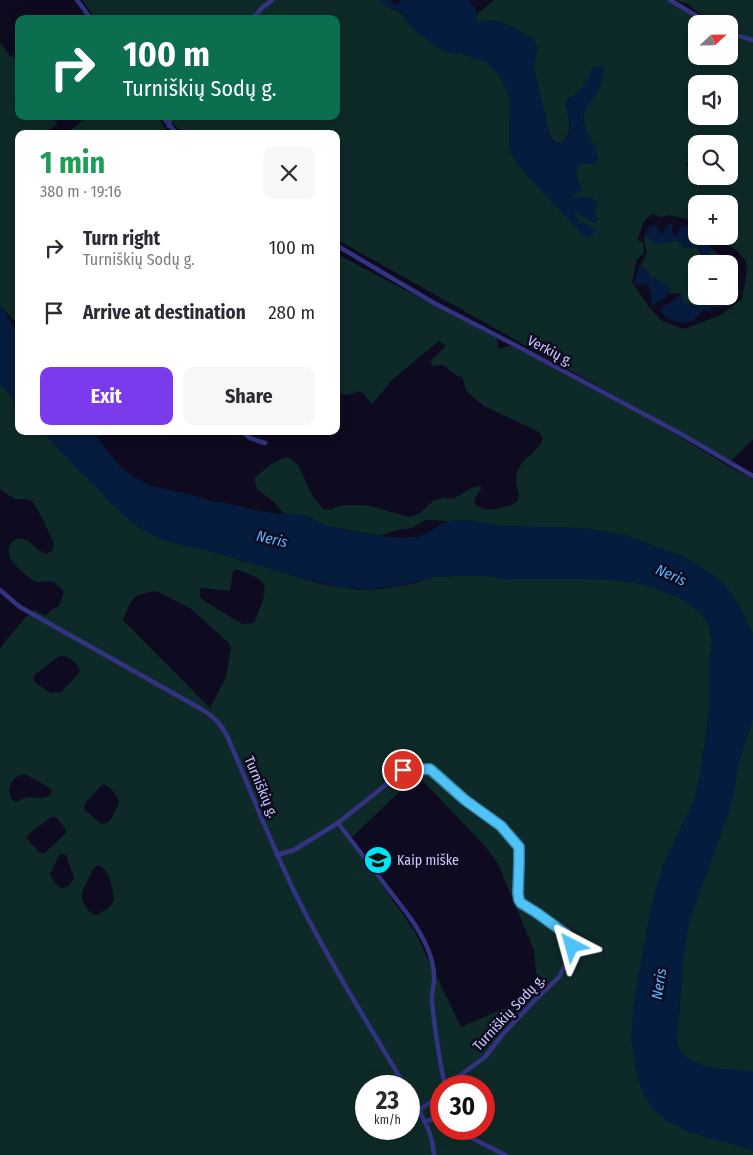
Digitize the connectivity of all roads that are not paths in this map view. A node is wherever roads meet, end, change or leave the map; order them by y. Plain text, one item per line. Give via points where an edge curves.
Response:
1 (77, 0) edge
2 (272, 0) edge
3 (670, 0) edge
4 (88, 15) edge
5 (256, 15) edge
6 (695, 15) edge
7 (738, 36) edge
8 (753, 40) edge
9 (165, 120) edge
10 (170, 120) edge
11 (169, 126) junction
12 (173, 130) edge
13 (340, 248) edge
14 (247, 435) edge
15 (265, 443) dead end
16 (753, 476) edge
17 (0, 590) edge
18 (338, 823) junction
19 (277, 855) junction
20 (399, 1075) edge
21 (444, 1075) edge
22 (460, 1075) edge
23 (420, 1112) edge
24 (430, 1120) edge
25 (425, 1122) junction
26 (476, 1140) edge
27 (434, 1155) edge
28 (505, 1155) edge

1 - 4 street
2 - 5 street
3 - 6 street
7 - 8 street
9 - 11 street
10 - 11 street
11 - 12 street
13 - 16 street, Verkių g. via 434,303 681,434
14 - 15 street
17 - 19 street, Turniškių g. via 20,607 217,720 224,729
18 - 19 street, Turniškių Sodų g. via 294,850
18 - 21 street via 425,942 434,978 432,999
18 - 22 street, Turniškių Sodų g. via 403,770 430,769 501,826 519,847 519,900 566,934 571,942 570,956 559,977 484,1057
19 - 20 street, Turniškių g. via 317,935
23 - 25 street
24 - 25 street
25 - 27 street
26 - 28 street

